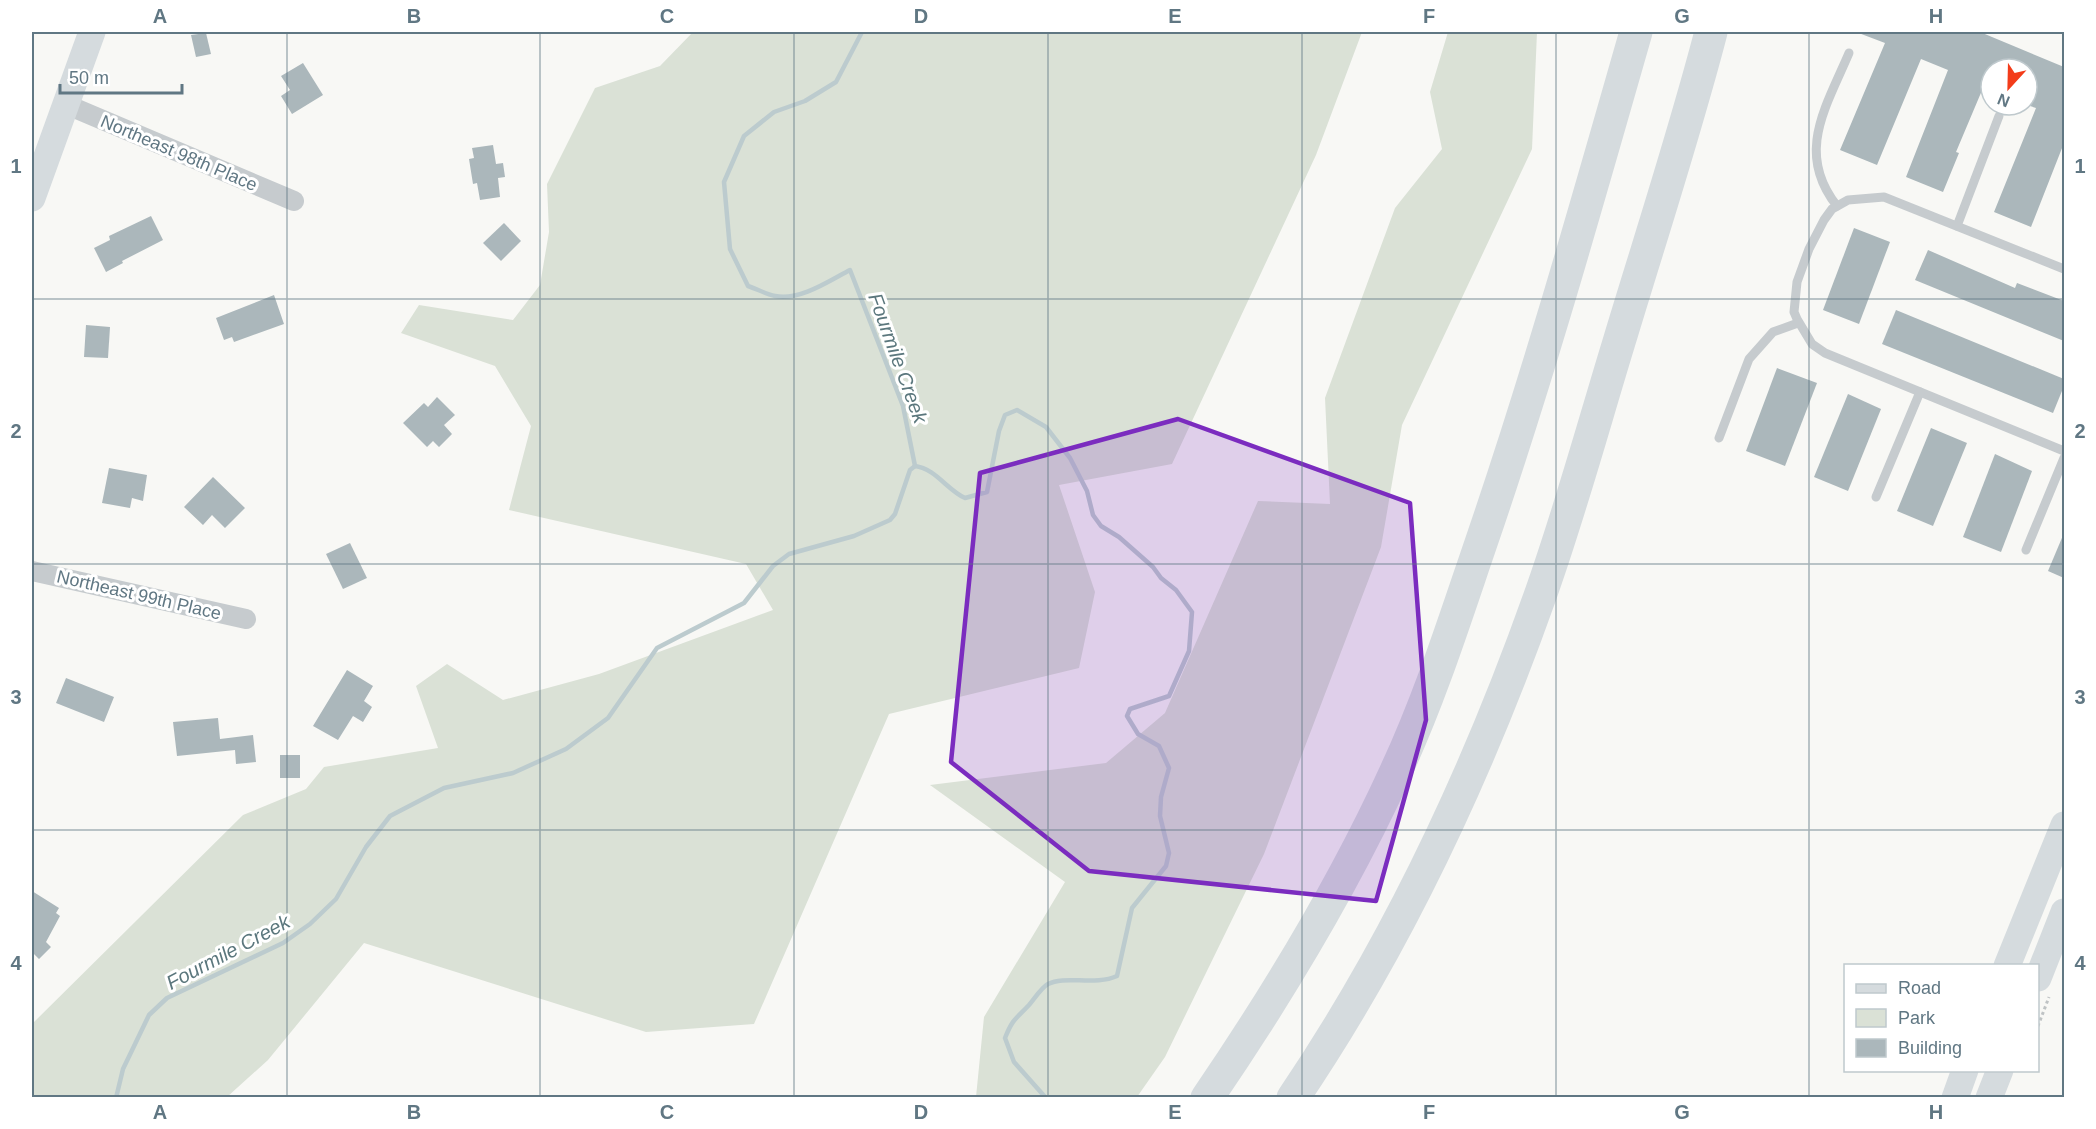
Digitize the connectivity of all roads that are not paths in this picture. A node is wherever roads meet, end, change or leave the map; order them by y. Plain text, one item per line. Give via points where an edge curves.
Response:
1 (92, 32) edge
2 (1636, 32) edge
3 (1711, 32) edge
4 (1849, 53) dead end
5 (64, 104) junction
6 (1999, 117) edge
7 (32, 198) edge
8 (294, 201) dead end
9 (1837, 206) junction
10 (1957, 226) junction
11 (2064, 269) edge
12 (1798, 323) junction
13 (1920, 392) junction
14 (1719, 438) dead end
15 (2064, 451) edge
16 (2064, 458) edge
17 (1876, 497) dead end
18 (2026, 550) dead end
19 (32, 571) edge
20 (246, 619) dead end
21 (2064, 825) edge
22 (2064, 912) edge
23 (2008, 964) edge
24 (2039, 973) edge
25 (1965, 1072) edge
26 (2000, 1072) edge
27 (1208, 1098) edge
28 (1293, 1098) edge
29 (1955, 1098) edge
30 (1989, 1098) edge

1 - 5 main road
2 - 27 highway via 1501,484 1424,703 1397,770 1352,861 1298,958
3 - 28 highway via 1572,501 1490,729 1396,927
4 - 9 lane via 1822,117 1814,152 1824,190
5 - 7 main road
5 - 8 street, Northeast 98th Place
6 - 10 lane
9 - 10 lane via 1848,200 1884,197
9 - 12 lane via 1824,220 1803,264 1794,312
10 - 11 lane
12 - 13 lane via 1812,344 1825,353
12 - 14 lane via 1773,332 1749,359
13 - 15 lane
13 - 17 lane
16 - 18 lane
19 - 20 street, Northeast 99th Place
21 - 23 main road
22 - 24 main road
25 - 29 main road
26 - 30 main road

